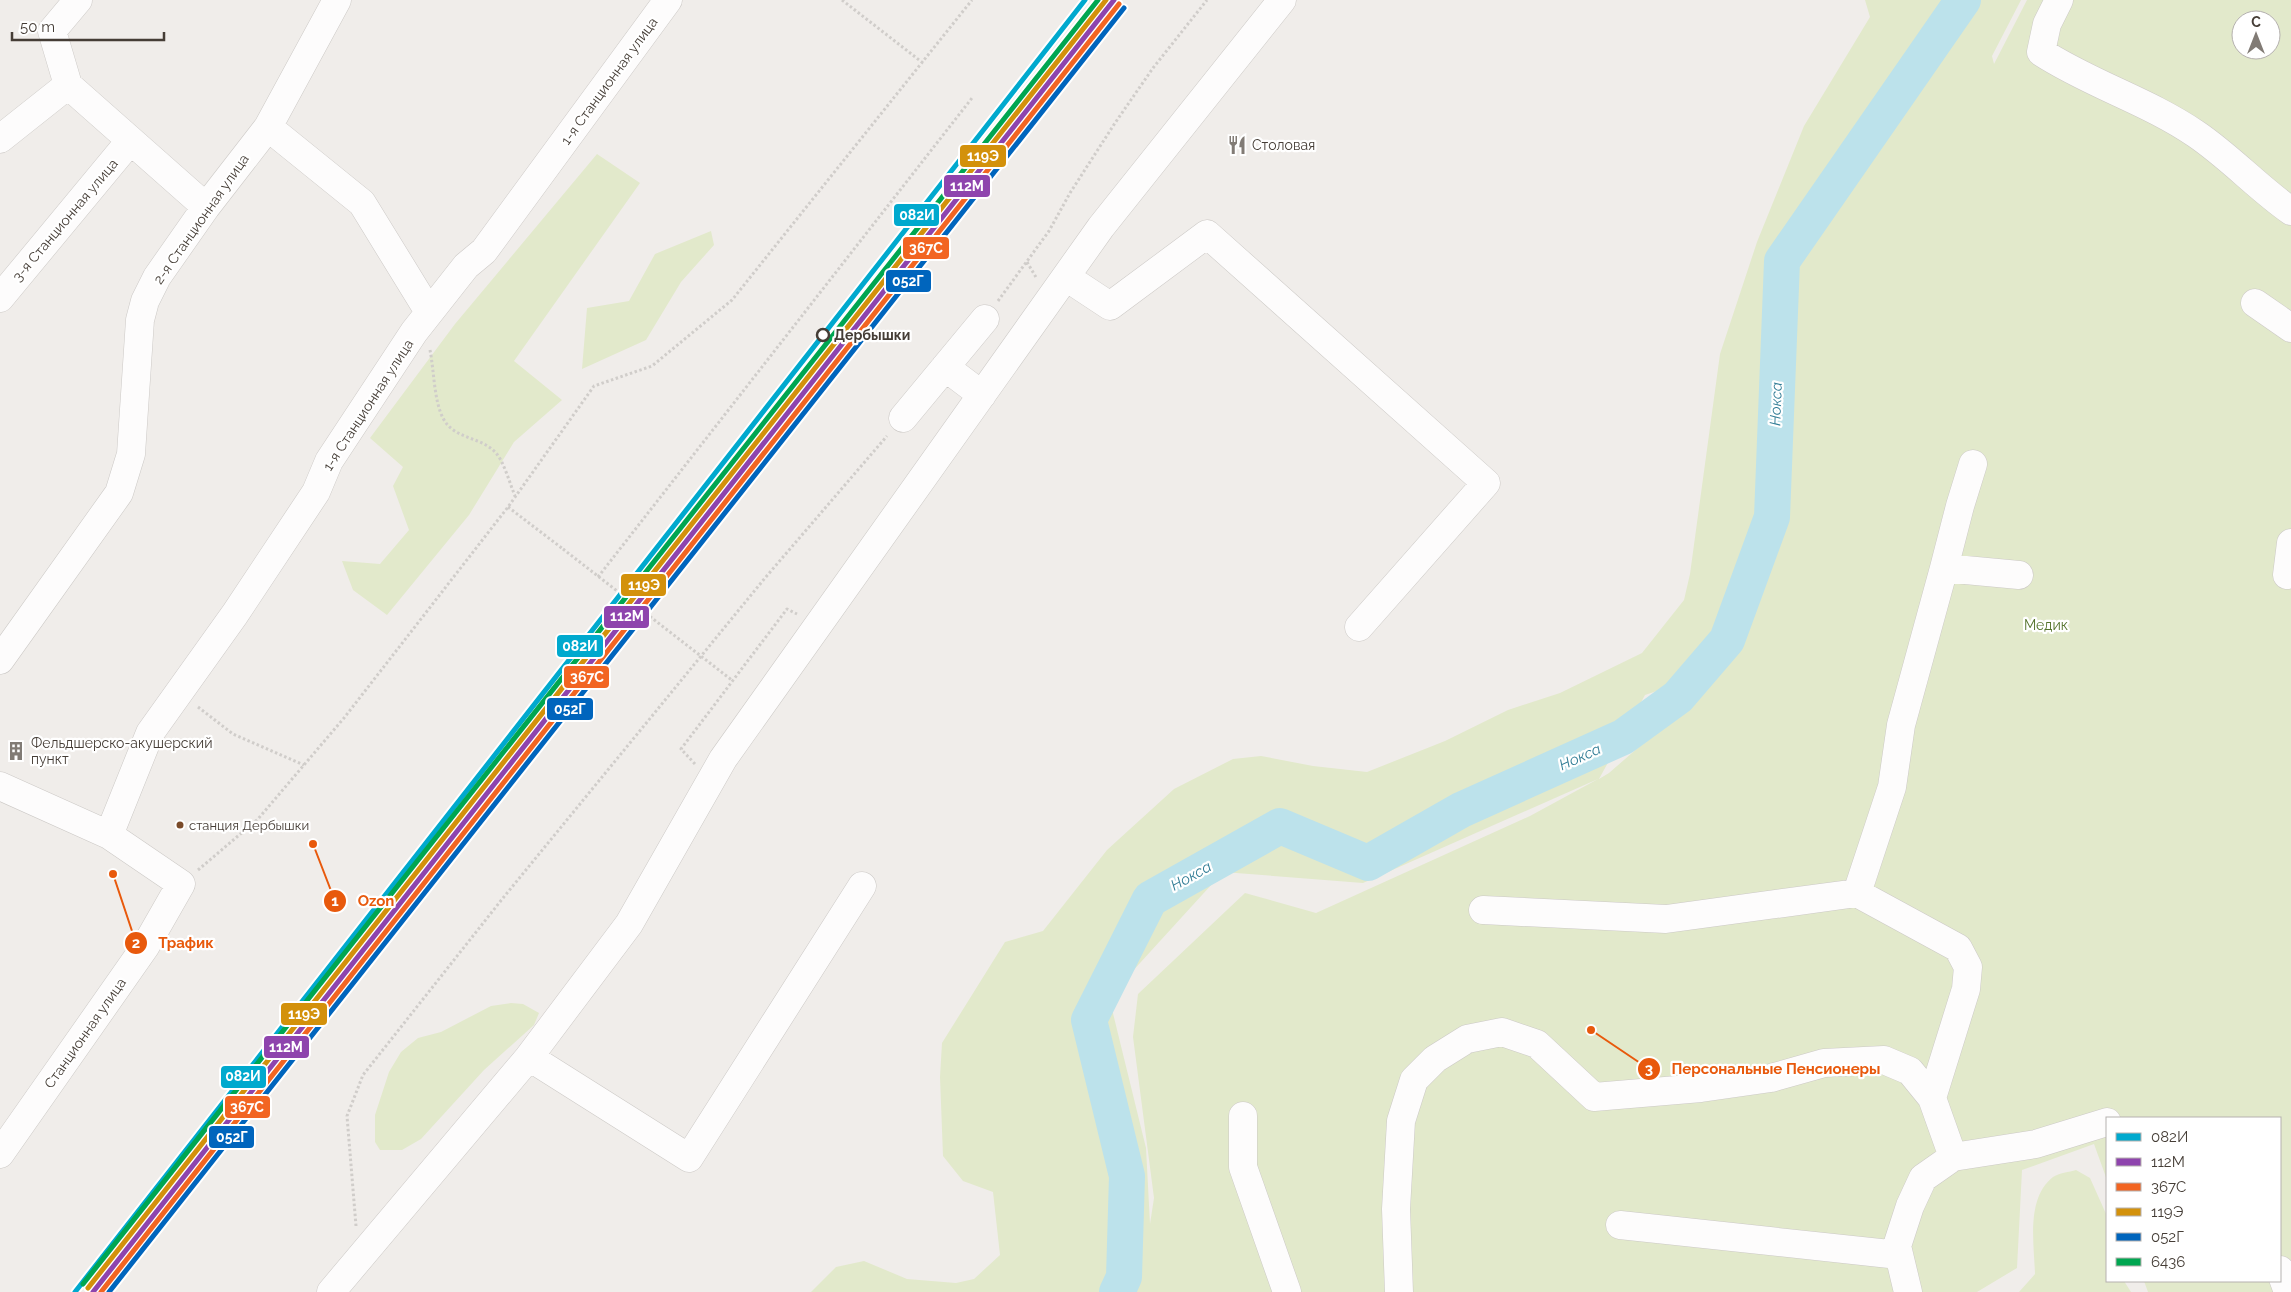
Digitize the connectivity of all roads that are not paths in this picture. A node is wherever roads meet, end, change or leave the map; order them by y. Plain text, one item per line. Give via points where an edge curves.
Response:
1 (78, 0) edge
2 (337, 0) edge
3 (668, 0) edge
4 (1282, 0) edge
5 (2059, 0) edge
6 (68, 85) junction
7 (268, 127) junction
8 (1, 135) edge
9 (130, 142) junction
10 (206, 207) junction
11 (2291, 211) edge
12 (1066, 277) junction
13 (0, 298) edge
14 (2256, 304) dead end
15 (429, 312) junction
16 (985, 319) road end
17 (2291, 328) edge
18 (945, 367) junction
19 (982, 395) junction
20 (903, 418) road end
21 (1973, 464) dead end
22 (2291, 543) edge
23 (1944, 568) junction
24 (2019, 575) dead end
25 (2287, 575) dead end
26 (1359, 627) dead end
27 (0, 660) edge
28 (0, 786) edge
29 (109, 835) junction
30 (862, 886) dead end
31 (1857, 893) junction
32 (1483, 910) dead end
33 (529, 1057) junction
34 (1932, 1098) junction
35 (1243, 1116) dead end
36 (2106, 1122) edge
37 (0, 1154) edge
38 (1953, 1157) junction
39 (1620, 1225) dead end
40 (1899, 1255) junction
41 (2281, 1273) edge
42 (331, 1292) edge
43 (1288, 1292) edge
44 (1399, 1292) edge
45 (1908, 1292) edge
46 (2288, 1292) edge

1 - 6 street via 52,30
2 - 7 street, 2-я Станционная улица
3 - 15 street, 1-я Станционная улица via 484,251 466,266
4 - 12 street via 1101,227
5 - 11 street via 2047,24 2041,52 2196,134
6 - 8 street
6 - 9 street
7 - 10 street, 2-я Станционная улица
7 - 15 street via 362,203
9 - 10 street
9 - 13 street, 3-я Станционная улица
10 - 27 street, 2-я Станционная улица via 156,277 145,301 140,320 131,454 119,493
12 - 19 street
12 - 26 street via 1110,306 1207,234 1486,484
14 - 17 street
15 - 29 street, 1-я Станционная улица via 329,461 310,500 235,614 150,733
16 - 18 street
18 - 19 street
18 - 20 street
19 - 33 street via 723,760 629,924
21 - 23 street
22 - 25 street
23 - 24 street
23 - 31 street via 1901,725 1892,787
28 - 29 street
29 - 37 street, Станционная улица via 181,884 145,947
30 - 33 street via 690,1158
31 - 32 street via 1666,919
31 - 34 street via 1958,948 1968,967 1966,989
33 - 42 street
34 - 38 street
34 - 44 street via 1910,1071 1884,1060 1824,1063 1771,1078 1702,1088 1594,1097 1537,1044 1502,1032 1467,1039 1435,1059 1414,1080 1401,1121 1396,1209
35 - 43 street via 1243,1167
36 - 38 street via 2036,1144
38 - 40 street via 1923,1178 1897,1246
39 - 40 street
40 - 45 street
41 - 46 street

